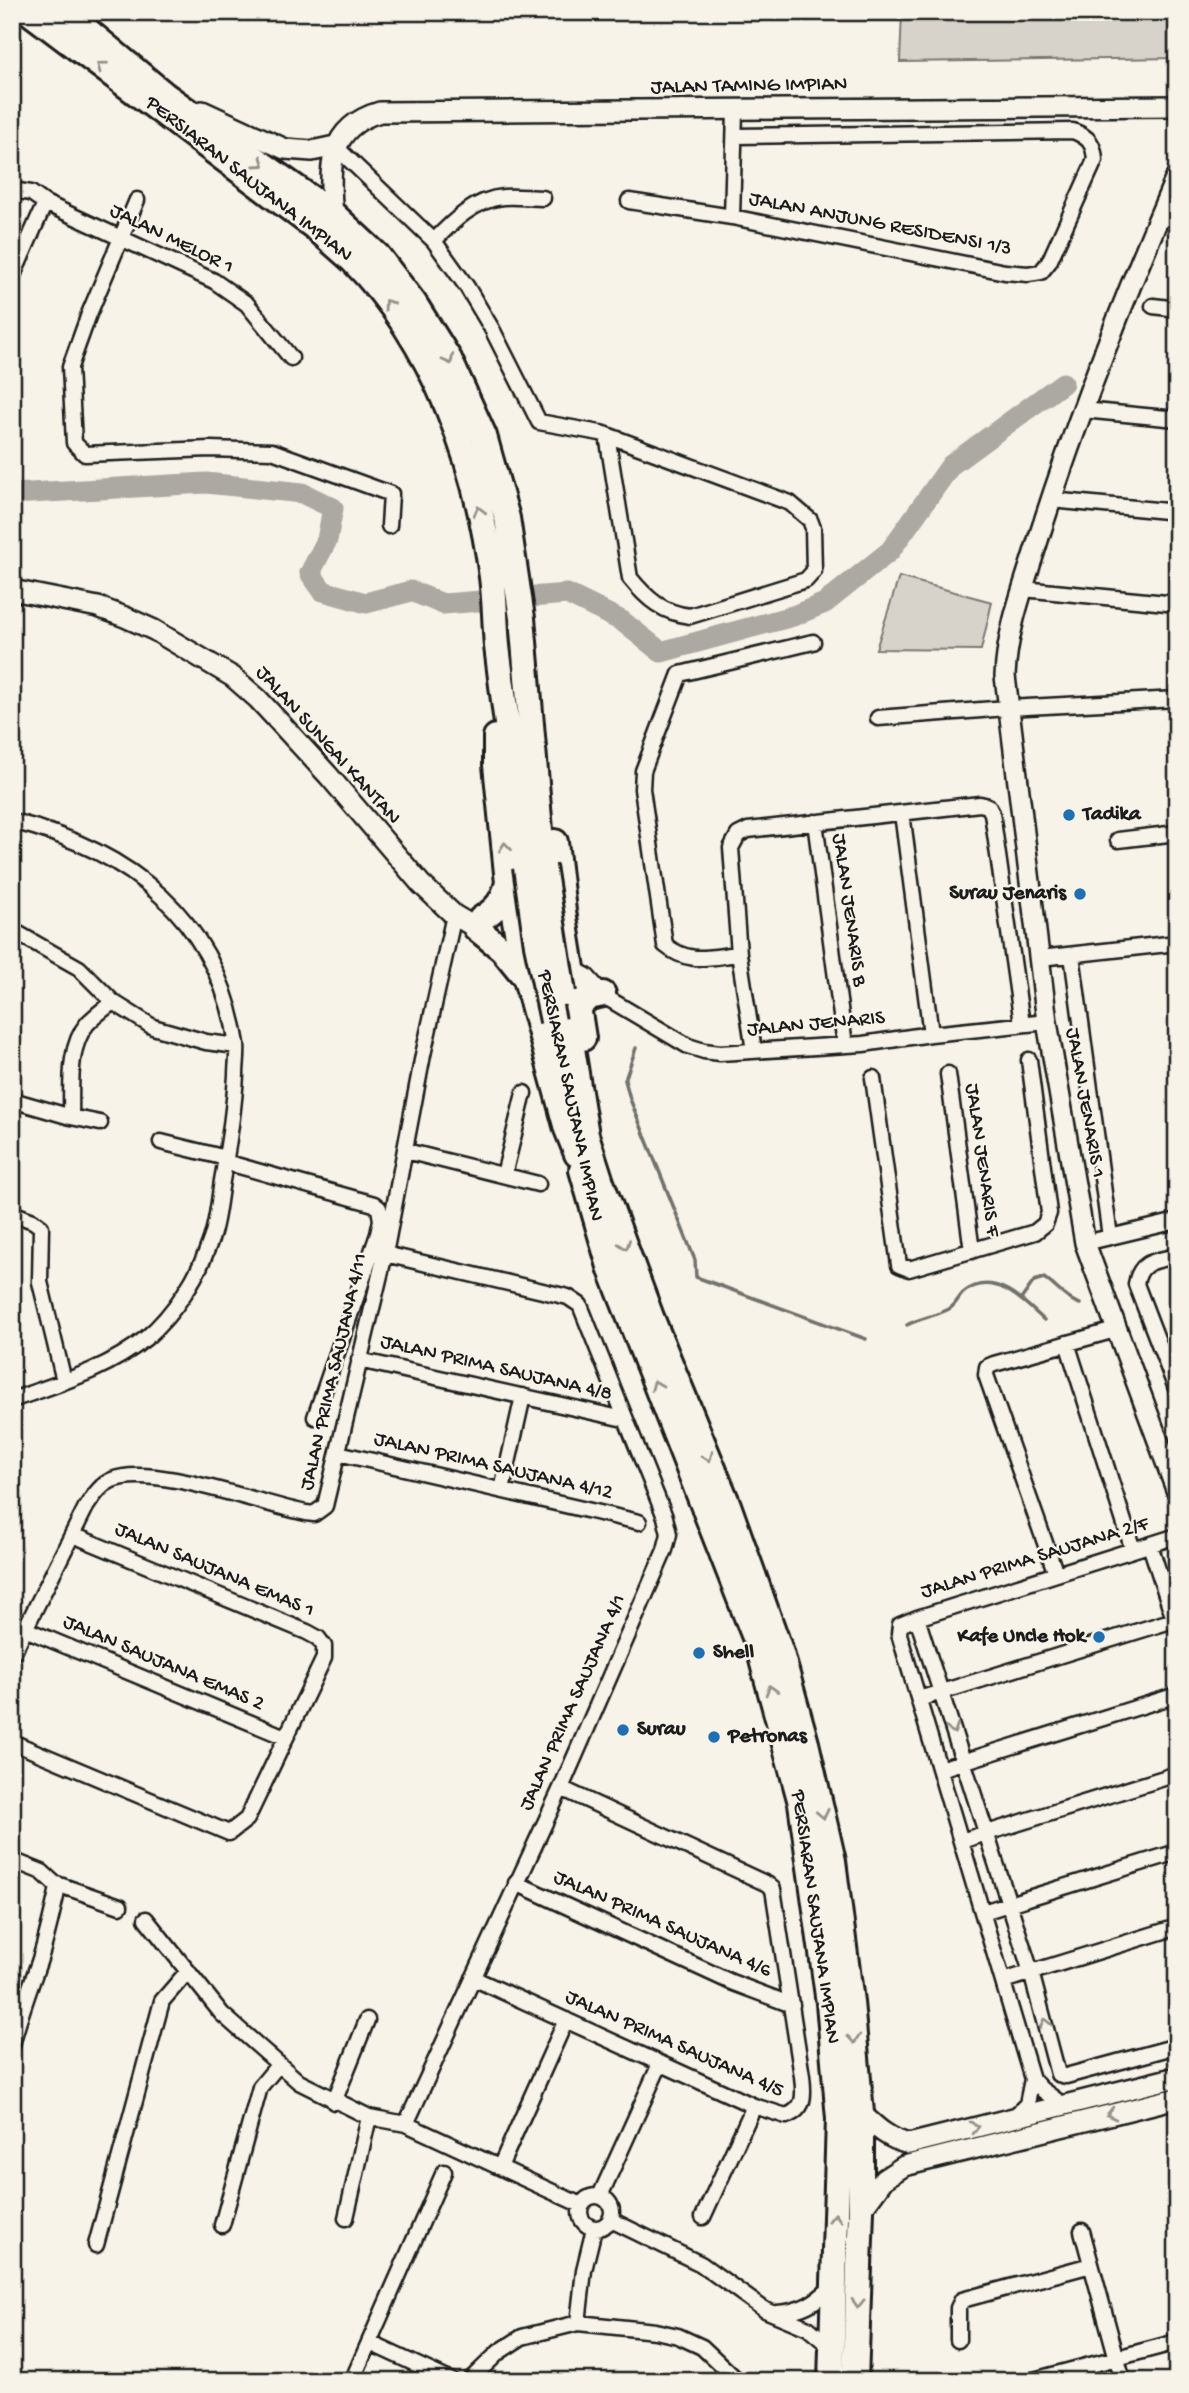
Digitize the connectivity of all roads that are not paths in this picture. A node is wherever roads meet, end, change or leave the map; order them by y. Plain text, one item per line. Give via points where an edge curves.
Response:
1 (29, 12) edge
2 (65, 12) edge
3 (165, 95) junction
4 (1177, 106) edge
5 (735, 111) junction
6 (736, 136) junction
7 (335, 146) junction
8 (1177, 175) edge
9 (12, 190) edge
10 (543, 198) dead end
11 (137, 200) dead end
12 (629, 201) dead end
13 (45, 203) junction
14 (332, 214) junction
15 (732, 217) junction
16 (1168, 219) edge
17 (121, 238) junction
18 (434, 241) junction
19 (12, 278) edge
20 (1153, 306) dead end
21 (1177, 309) edge
22 (291, 358) dead end
23 (1083, 411) junction
24 (1177, 419) edge
25 (607, 435) junction
26 (1051, 499) junction
27 (1177, 512) edge
28 (389, 526) dead end
29 (510, 576) junction
30 (1023, 589) junction
31 (12, 590) edge
32 (1177, 604) edge
33 (526, 617) junction
34 (813, 642) dead end
35 (1177, 699) edge
36 (1007, 708) junction
37 (878, 718) dead end
38 (902, 813) junction
39 (12, 821) edge
40 (815, 822) junction
41 (1177, 833) edge
42 (1118, 840) dead end
43 (526, 872) junction
44 (436, 898) junction
45 (454, 915) junction
46 (478, 923) junction
47 (12, 930) edge
48 (1177, 943) edge
49 (520, 946) junction
50 (739, 954) junction
51 (1072, 955) junction
52 (1040, 958) junction
53 (526, 979) junction
54 (603, 994) junction
55 (569, 999) junction
56 (113, 1002) junction
57 (1047, 1022) junction
58 (1023, 1024) junction
59 (931, 1034) junction
60 (237, 1045) junction
61 (845, 1045) junction
62 (754, 1052) junction
63 (1029, 1060) dead end
64 (948, 1074) dead end
65 (873, 1078) dead end
66 (524, 1093) dead end
67 (12, 1100) edge
68 (1062, 1115) junction
69 (71, 1117) junction
70 (1037, 1120) junction
71 (100, 1123) dead end
72 (161, 1142) dead end
73 (405, 1151) junction
74 (577, 1154) junction
75 (225, 1160) junction
76 (504, 1175) junction
77 (538, 1184) dead end
78 (12, 1213) edge
79 (1177, 1221) edge
80 (1110, 1237) junction
81 (1085, 1242) junction
82 (972, 1251) junction
83 (385, 1254) junction
84 (1177, 1256) edge
85 (1115, 1330) junction
86 (1067, 1343) junction
87 (359, 1360) junction
88 (64, 1381) junction
89 (1177, 1391) edge
90 (523, 1396) junction
91 (12, 1399) edge
92 (315, 1416) dead end
93 (624, 1419) junction
94 (338, 1453) junction
95 (502, 1490) junction
96 (1177, 1492) edge
97 (639, 1522) dead end
98 (73, 1535) junction
99 (1177, 1536) edge
100 (1150, 1545) junction
101 (1133, 1550) junction
102 (1056, 1574) junction
103 (1175, 1619) edge
104 (911, 1620) junction
105 (25, 1629) junction
106 (12, 1654) edge
107 (941, 1692) junction
108 (1177, 1695) edge
109 (919, 1699) junction
110 (285, 1737) junction
111 (12, 1742) edge
112 (963, 1761) junction
113 (940, 1769) junction
114 (1177, 1774) edge
115 (561, 1788) junction
116 (986, 1833) junction
117 (961, 1841) junction
118 (1177, 1852) edge
119 (12, 1860) edge
120 (54, 1883) junction
121 (516, 1883) junction
122 (1009, 1904) junction
123 (120, 1906) dead end
124 (983, 1912) junction
125 (146, 1919) dead end
126 (1177, 1927) edge
127 (188, 1970) junction
128 (1031, 1972) junction
129 (473, 1978) junction
130 (1003, 1981) junction
131 (792, 2005) junction
132 (368, 2020) dead end
133 (566, 2020) junction
134 (12, 2045) edge
135 (1177, 2046) edge
136 (660, 2063) junction
137 (279, 2064) junction
138 (1177, 2077) edge
139 (1032, 2079) junction
140 (1177, 2098) edge
141 (334, 2102) junction
142 (1063, 2105) junction
143 (754, 2106) junction
144 (861, 2113) junction
145 (369, 2117) junction
146 (1012, 2118) junction
147 (406, 2124) junction
148 (500, 2167) junction
149 (444, 2172) dead end
150 (600, 2196) junction
151 (582, 2205) junction
152 (861, 2210) junction
153 (703, 2217) dead end
154 (346, 2218) dead end
155 (611, 2220) junction
156 (222, 2225) dead end
157 (594, 2229) junction
158 (1082, 2231) dead end
159 (96, 2245) dead end
160 (1091, 2265) junction
161 (832, 2286) junction
162 (776, 2313) junction
163 (578, 2323) junction
164 (958, 2340) dead end
165 (1177, 2342) edge
166 (370, 2343) junction
167 (832, 2356) junction
168 (1116, 2358) junction
169 (352, 2381) edge
170 (452, 2381) edge
171 (469, 2381) edge
172 (738, 2381) edge
173 (831, 2381) edge
174 (855, 2381) edge
175 (1030, 2381) edge
176 (1122, 2381) edge

29 -> 1 highway, PERSIARAN SAUJANA IMPIAN via 483,524 467,459 442,394 388,303 354,262 317,229
2 - 3 highway, PERSIARAN SAUJANA IMPIAN
3 - 7 street via 285,149 312,151
3 -> 14 highway, PERSIARAN SAUJANA IMPIAN
4 - 5 street, JALAN TAMING IMPIAN
5 - 6 street
5 - 7 street, JALAN TAMING IMPIAN via 380,112 366,116
6 - 15 street
6 - 15 street, JALAN ANJUNG RESIDENSI 1/3 via 1073,131 1094,146 1095,160 1041,272 1005,272
7 - 14 street
7 - 18 street
8 - 16 street
9 - 13 street, JALAN MELOR 1 via 31,193
10 - 18 street via 484,201 452,222
11 - 17 street
12 - 15 street, JALAN ANJUNG RESIDENSI 1/3
13 - 17 street, JALAN MELOR 1
13 - 19 street
14 -> 29 highway, PERSIARAN SAUJANA IMPIAN via 377,256 449,359 484,436 507,518
16 - 23 street via 1118,314
17 - 22 street, JALAN MELOR 1 via 214,281 247,304
17 - 28 street via 69,366 74,443 85,454 210,449 286,454 391,494
18 - 25 street via 492,329 535,418
20 - 21 street
23 - 24 street
23 - 26 street
25 - 25 street via 629,578 659,607 690,616 806,580 814,571 813,528 790,503
26 - 27 street
26 - 30 street
29 - 33 highway
43 -> 29 highway, PERSIARAN SAUJANA IMPIAN via 496,634
30 - 32 street
30 - 36 street via 1006,648
31 - 44 street, JALAN SUNGAI KANTAN via 125,617 233,677 313,758 403,866
33 - 43 highway, PERSIARAN SAUJANA IMPIAN
33 - 55 highway via 563,911
34 - 50 street via 680,674 643,772 665,945 688,959
35 - 36 street
36 - 37 street
36 - 52 street, JALAN JENARIS 1
38 - 40 street
38 - 58 street via 980,803 988,806
38 - 59 street
39 - 60 street via 91,848 132,871 168,901 208,954
40 - 50 street via 738,835 731,848
40 - 61 street, JALAN JENARIS B
41 - 42 street
43 - 46 highway
43 - 49 highway
43 - 55 highway, PERSIARAN SAUJANA IMPIAN, bridge
44 - 45 street, JALAN SUNGAI KANTAN
44 - 46 street, JALAN SUNGAI KANTAN via 458,906
45 - 46 street, JALAN SUNGAI KANTAN
45 - 73 street, JALAN PRIMA SAUJANA 4/11
46 - 49 street, JALAN SUNGAI KANTAN
46 - 53 highway
47 - 56 street via 79,968
48 - 51 street
49 - 53 highway
49 - 55 street, JALAN SUNGAI KANTAN
50 - 62 street
51 - 52 street
51 - 80 street
52 - 57 street, JALAN JENARIS 1
53 - 74 highway
54 - 55 highway
54 - 55 street, JALAN JENARIS via 587,976
54 - 62 street, JALAN JENARIS via 688,1046 720,1053
55 - 74 highway, PERSIARAN SAUJANA IMPIAN
55 -> 144 highway, PERSIARAN SAUJANA IMPIAN via 586,1135 651,1318 728,1506 781,1653 806,1743 833,1861
56 - 60 street via 153,1027 206,1042
56 - 69 street via 88,1022 77,1041
57 - 58 street, JALAN JENARIS
57 - 68 street, JALAN JENARIS 1
58 - 59 street, JALAN JENARIS
59 - 61 street, JALAN JENARIS
60 - 75 street
61 - 62 street, JALAN JENARIS
63 - 70 street
64 - 82 street, JALAN JENARIS F
65 - 82 street via 898,1265 909,1269
66 - 76 street
67 - 69 street
68 - 70 street
68 - 81 street, JALAN JENARIS 1
69 - 71 street
70 - 82 street via 1049,1213 1045,1224 1035,1232
72 - 75 street
73 - 76 street
73 - 83 street, JALAN PRIMA SAUJANA 4/11
161 -> 74 highway, PERSIARAN SAUJANA IMPIAN via 839,2119 830,2003 801,1803 758,1645 611,1270
75 - 88 street via 211,1242 183,1298 146,1338
75 - 92 street via 379,1208 377,1234
76 - 77 street
78 - 88 street via 41,1227 40,1282
79 - 80 street
80 - 81 street
81 - 85 street, JALAN JENARIS 1
83 - 87 street, JALAN PRIMA SAUJANA 4/11
83 - 93 street, JALAN PRIMA SAUJANA 4/1 via 568,1297 580,1306
84 - 89 street via 1150,1262 1138,1274 1136,1284
85 - 86 street
85 - 96 street, JALAN JENARIS 1
86 - 101 street
86 - 102 street via 994,1364 986,1375
87 - 90 street, JALAN PRIMA SAUJANA 4/8
87 - 94 street, JALAN PRIMA SAUJANA 4/11
88 - 91 street
90 - 93 street, JALAN PRIMA SAUJANA 4/8
90 - 95 street
93 - 115 street, JALAN PRIMA SAUJANA 4/1 via 669,1534
94 - 95 street, JALAN PRIMA SAUJANA 4/12
94 - 98 street, JALAN PRIMA SAUJANA 4/11 via 325,1506 314,1514 169,1479 125,1476 104,1485 86,1507
95 - 97 street, JALAN PRIMA SAUJANA 4/12
98 - 105 street, JALAN PRIMA SAUJANA 4/11
98 - 110 street, JALAN SAUJANA EMAS 1 via 318,1637 324,1658
99 - 100 street, JALAN PRIMA SAUJANA 2/F
100 - 101 street, JALAN PRIMA SAUJANA 2/F
100 - 103 street
101 - 102 street, JALAN PRIMA SAUJANA 2/F
102 - 104 street, JALAN PRIMA SAUJANA 2/F
103 - 107 street
104 - 107 street
104 - 109 street via 900,1625 899,1634
105 - 106 street, JALAN PRIMA SAUJANA 4/11
105 - 110 street, JALAN SAUJANA EMAS 2
107 - 109 street
107 -> 112 street
108 - 112 street
109 - 113 street
110 - 111 street via 247,1819 229,1833
112 - 113 street
112 - 116 street
113 - 117 street
114 - 116 street
115 - 121 street, JALAN PRIMA SAUJANA 4/1
115 - 131 street, JALAN PRIMA SAUJANA 4/5 via 773,1889
116 - 117 street
116 - 122 street
117 - 124 street
118 - 122 street
119 - 120 street via 42,1872
120 - 123 street
120 - 134 street via 58,1888 51,1916
121 - 129 street, JALAN PRIMA SAUJANA 4/1
121 - 131 street, JALAN PRIMA SAUJANA 4/6 via 731,1982
122 - 124 street
122 - 128 street
124 - 130 street
125 - 127 street
126 - 128 street
127 - 137 street via 222,2014
127 - 159 street via 162,2001
128 - 130 street
135 -> 128 street via 1066,2076 1058,2074
129 - 133 street, JALAN PRIMA SAUJANA 4/5
129 - 147 street, JALAN PRIMA SAUJANA 4/1
130 - 139 street
131 - 143 street, JALAN PRIMA SAUJANA 4/5 via 804,2088 802,2104 786,2116
132 - 141 street
133 - 136 street, JALAN PRIMA SAUJANA 4/5
133 - 148 street
136 - 143 street, JALAN PRIMA SAUJANA 4/5
136 - 150 street
137 - 141 street
137 - 156 street via 260,2087
138 - 142 street
139 - 142 street
139 - 146 street via 1027,2104
140 -> 152 street via 904,2166 884,2179
141 - 145 street
142 - 146 street
143 - 153 street
144 -> 146 street via 887,2135 909,2144
144 - 152 highway, PERSIARAN SAUJANA IMPIAN
145 - 147 street
145 - 154 street
147 - 148 street
148 - 151 street
149 - 166 street
150 - 151 street via 588,2198
150 - 155 street via 610,2204
151 - 157 street via 581,2220
152 -> 174 highway, PERSIARAN SAUJANA IMPIAN
155 - 157 street
155 - 162 street via 693,2259
157 - 163 street via 583,2270
158 - 160 street
160 - 164 street via 962,2300
160 - 168 street
161 - 162 street via 814,2304
161 - 167 highway, PERSIARAN SAUJANA IMPIAN
162 - 167 street via 818,2334
163 - 171 street via 522,2337
163 - 172 street via 678,2336 702,2347
165 - 168 street
166 - 169 street
166 - 170 street
167 - 173 highway, PERSIARAN SAUJANA IMPIAN
168 - 175 street
168 - 176 street

